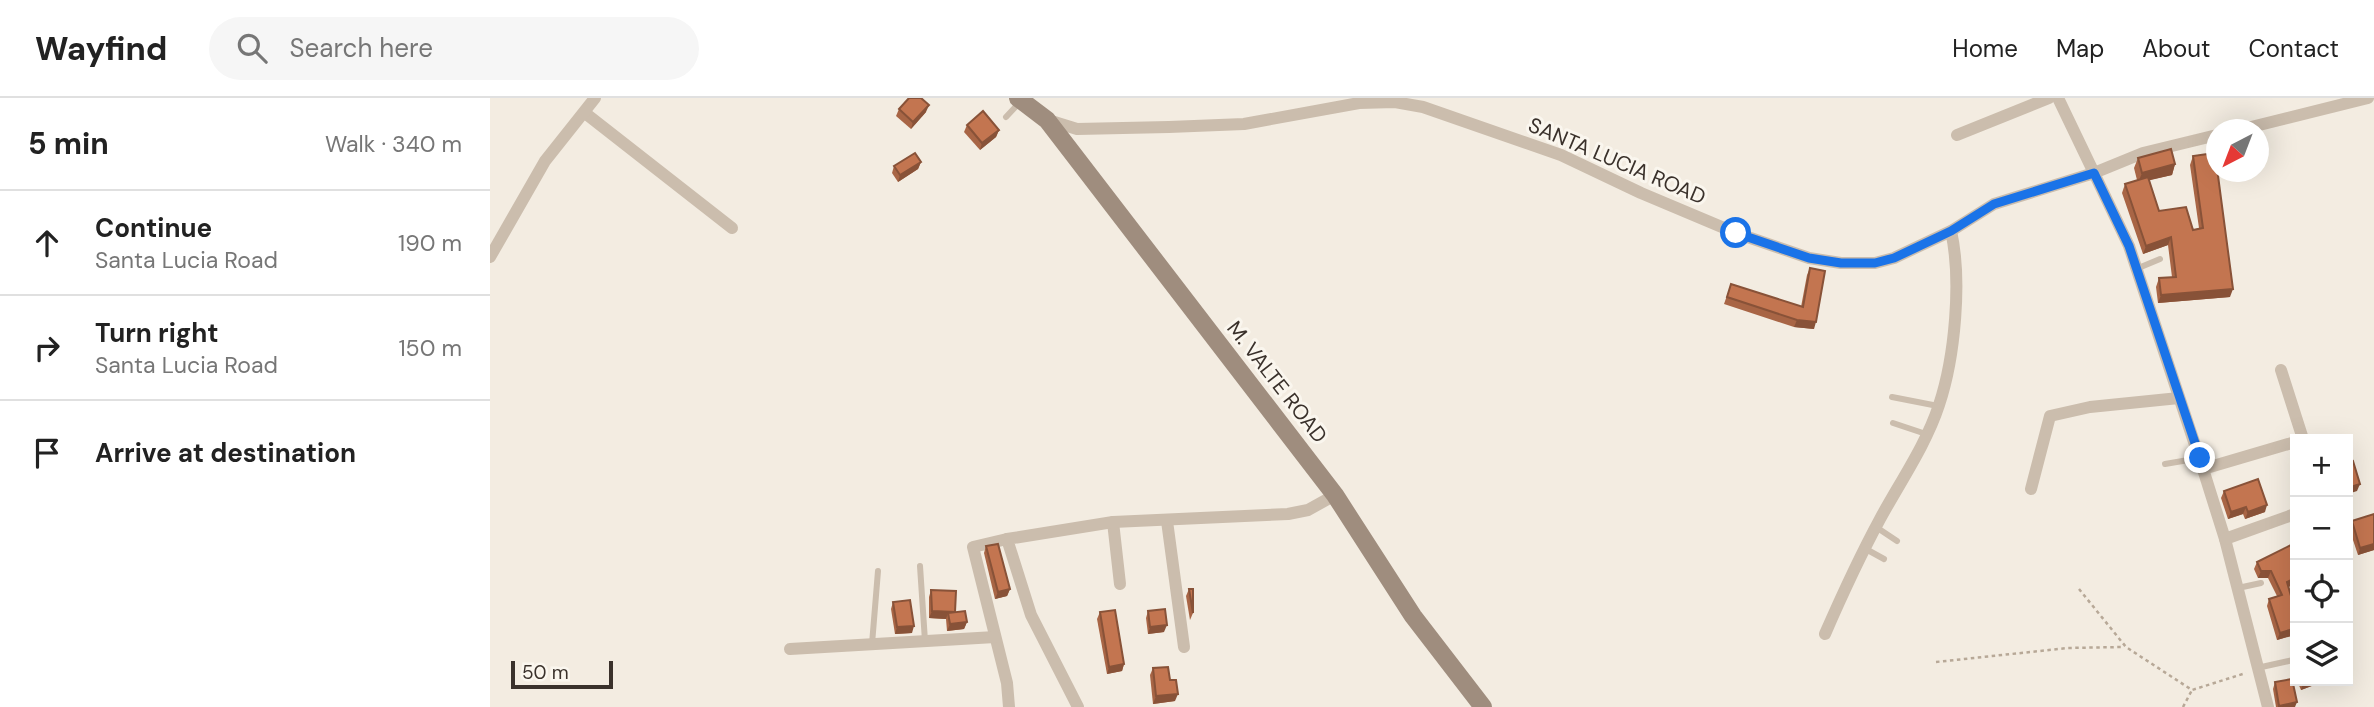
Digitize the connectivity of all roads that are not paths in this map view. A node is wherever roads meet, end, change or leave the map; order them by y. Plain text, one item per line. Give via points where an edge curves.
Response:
1 (595, 98) edge
2 (2049, 98) edge
3 (2058, 98) edge
4 (2368, 98) edge
5 (1020, 99) edge
6 (585, 113) junction
7 (1006, 117) dead end
8 (1047, 120) junction
9 (2269, 123) edge
10 (1957, 135) dead end
11 (2206, 138) edge
12 (2094, 173) junction
13 (732, 229) dead end
14 (1951, 231) junction
15 (490, 257) edge
16 (2160, 259) dead end
17 (2136, 269) junction
18 (2281, 370) dead end
19 (1892, 397) dead end
20 (2179, 398) junction
21 (1939, 406) junction
22 (1893, 423) dead end
23 (1926, 434) junction
24 (2301, 434) edge
25 (2290, 443) edge
26 (2165, 464) dead end
27 (2202, 464) junction
28 (2031, 489) dead end
29 (1335, 495) junction
30 (2290, 516) edge
31 (1113, 522) junction
32 (1167, 522) junction
33 (1875, 527) junction
34 (1007, 539) junction
35 (2225, 539) junction
36 (1897, 541) dead end
37 (1864, 548) junction
38 (1884, 559) dead end
39 (920, 566) dead end
40 (878, 571) dead end
41 (2260, 583) dead end
42 (1120, 584) dead end
43 (2237, 588) junction
44 (1825, 634) dead end
45 (995, 637) junction
46 (925, 641) junction
47 (872, 644) junction
48 (1184, 647) dead end
49 (790, 649) dead end
50 (2290, 661) edge
51 (2257, 669) junction
52 (1010, 707) edge
53 (1078, 707) edge
54 (1483, 707) edge
55 (2268, 707) edge

1 - 6 street
2 - 10 street
3 - 12 street
4 - 9 street
5 - 7 lane
5 - 8 main road, M. VALTE ROAD
6 - 13 street
6 - 15 street via 545,161
8 - 14 street, SANTA LUCIA ROAD via 1077,129 1244,124 1359,103 1395,102 1423,107 1561,155 1736,233 1809,258 1875,263
8 - 29 main road, M. VALTE ROAD
11 - 12 street, SANTA LUCIA ROAD via 2143,153
12 - 14 street, SANTA LUCIA ROAD via 1994,204
12 - 17 street
14 - 21 street via 1956,286
16 - 17 lane
17 - 20 street
18 - 24 street
19 - 21 lane
20 - 27 street
20 - 28 street via 2050,416
21 - 23 street
22 - 23 lane
23 - 33 street
25 - 27 street
26 - 27 lane
27 - 35 street
29 - 32 street via 1308,510 1288,514
29 - 54 main road, M. VALTE ROAD via 1413,616
30 - 35 street
31 - 32 street
31 - 34 street
31 - 42 street
32 - 48 street
33 - 36 lane
33 - 37 street
34 - 45 street via 973,547
34 - 53 street via 1031,615
35 - 43 street
37 - 38 lane
37 - 44 street
39 - 46 lane
40 - 47 lane
41 - 43 lane
43 - 51 street
45 - 46 street
45 - 52 street
46 - 47 street
47 - 49 street
50 - 51 lane
51 - 55 street

